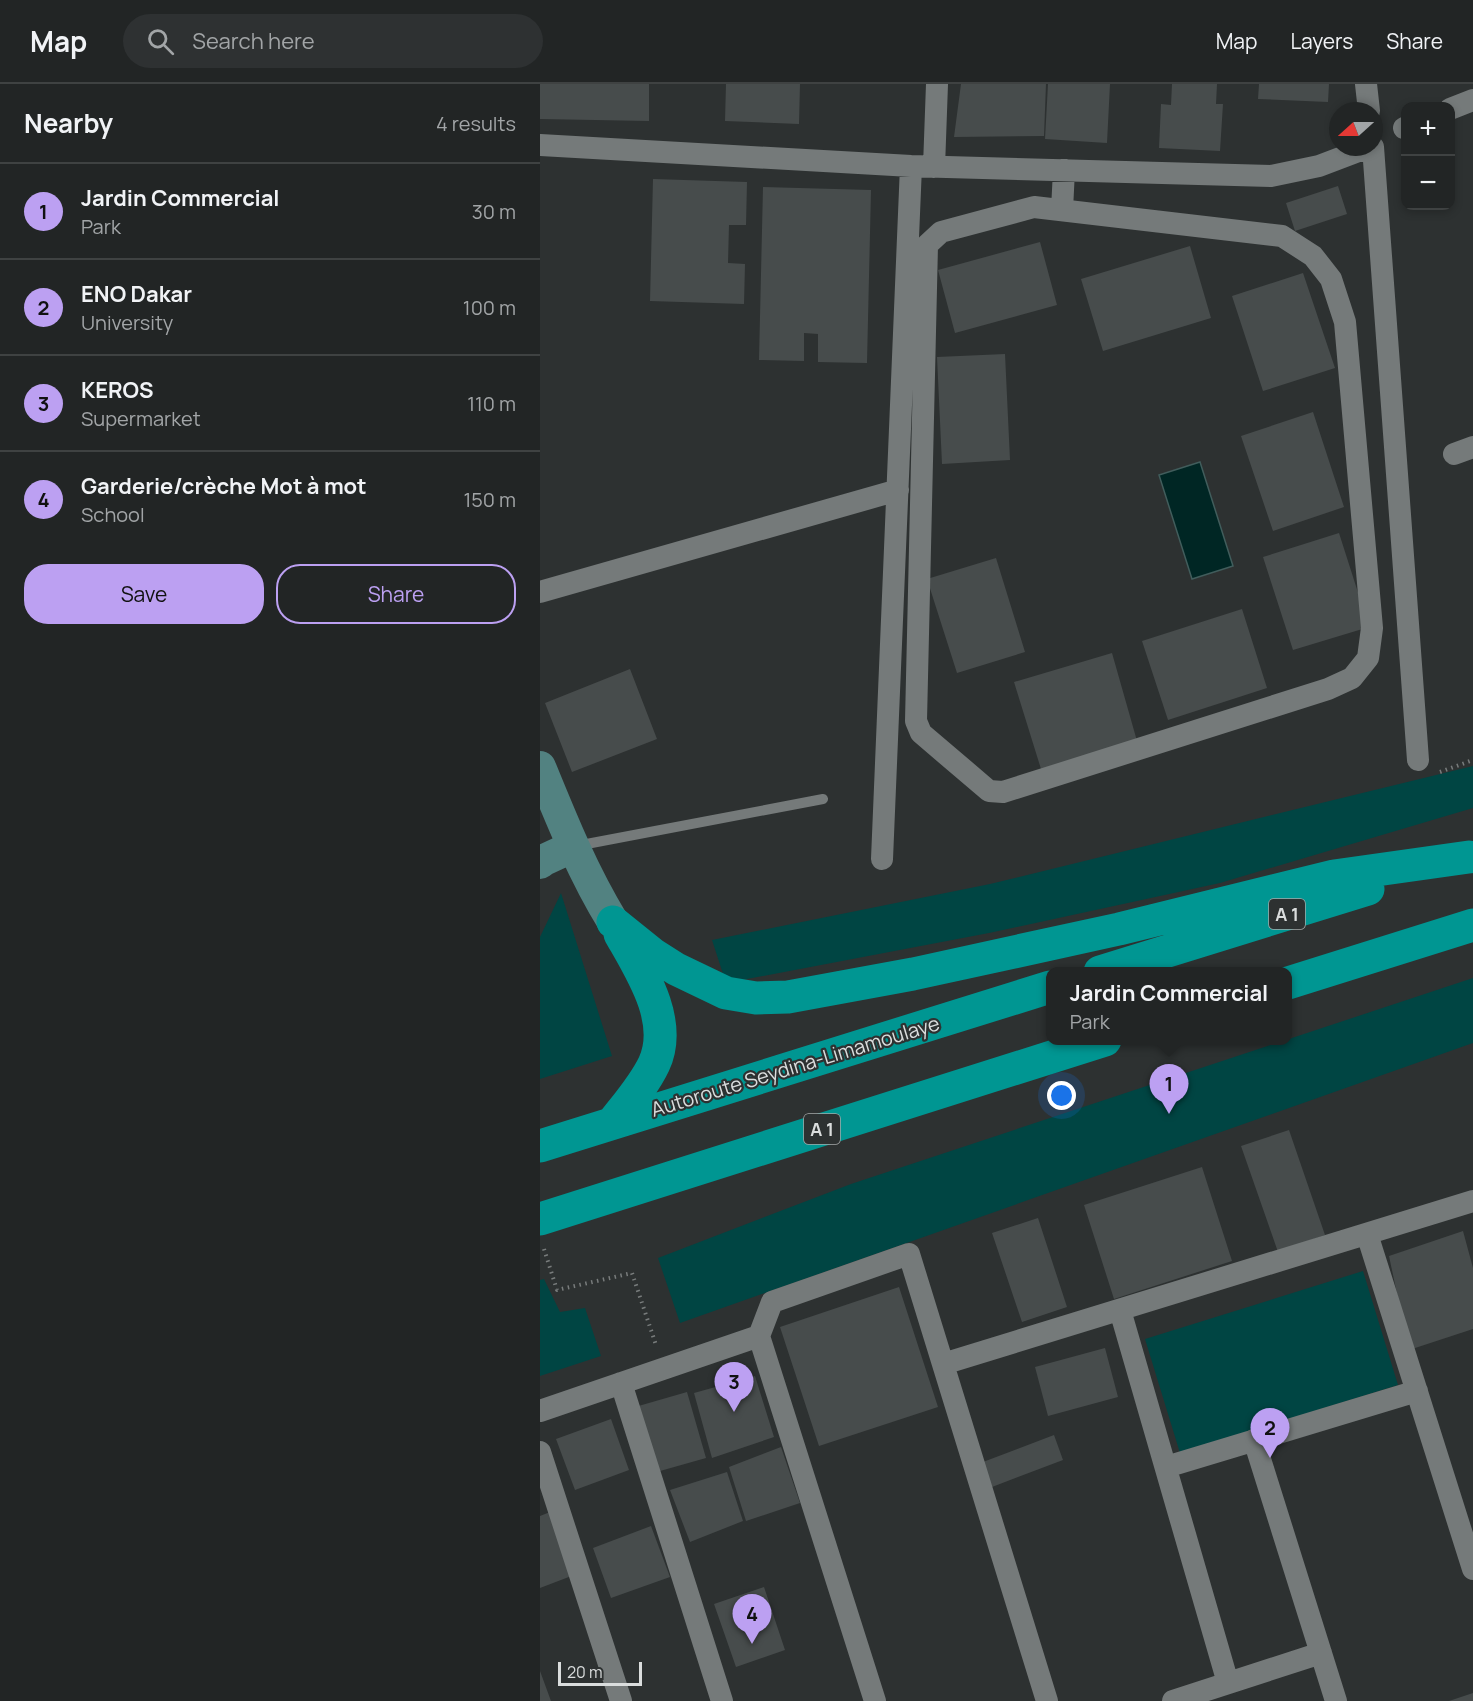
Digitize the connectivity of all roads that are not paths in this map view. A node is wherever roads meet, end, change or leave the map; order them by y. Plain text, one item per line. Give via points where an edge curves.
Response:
1 (937, 84) edge
2 (1366, 84) edge
3 (1473, 100) edge
4 (1368, 102) edge
5 (1455, 107) edge
6 (540, 145) edge
7 (1346, 156) edge
8 (1372, 156) edge
9 (911, 166) junction
10 (934, 167) junction
11 (1064, 170) junction
12 (1062, 210) junction
13 (898, 490) junction
14 (540, 592) edge
15 (1418, 760) dead end
16 (540, 767) edge
17 (823, 799) dead end
18 (572, 847) junction
19 (1471, 857) edge
20 (882, 859) dead end
21 (540, 863) edge
22 (613, 922) junction
23 (1473, 925) edge
24 (1116, 967) edge
25 (1292, 981) edge
26 (1046, 988) edge
27 (1092, 1045) edge
28 (614, 1122) junction
29 (540, 1146) edge
30 (1473, 1201) edge
31 (540, 1219) edge
32 (1367, 1234) junction
33 (1120, 1310) junction
34 (759, 1336) junction
35 (943, 1364) junction
36 (621, 1383) junction
37 (1417, 1391) junction
38 (540, 1411) edge
39 (1254, 1440) junction
40 (540, 1452) edge
41 (1166, 1467) junction
42 (1473, 1569) edge
43 (1321, 1653) junction
44 (1228, 1683) junction
45 (621, 1701) edge
46 (723, 1701) edge
47 (875, 1701) edge
48 (1047, 1701) edge
49 (1173, 1701) edge
50 (1336, 1701) edge

1 - 10 street
2 - 4 street
3 - 5 street
6 - 9 street
7 - 11 street via 1271,176
8 - 15 street
9 - 10 street
9 - 13 street
10 - 11 street
11 - 12 street
12 - 12 street via 1282,236 1313,256 1332,279 1345,322 1372,628 1368,658 1352,678 1328,689 1003,792 988,791 921,733 916,721 927,245 941,232 1034,207
13 - 14 street
13 - 20 street
16 - 18 street
17 - 18 lane
18 - 21 street
18 - 22 street
19 - 22 highway via 1334,876 1119,929 788,997 756,998 726,993 676,969
19 - 24 highway, A 1
22 - 28 highway via 644,980 657,1011 661,1036 647,1078
23 - 25 highway
26 - 28 highway, Autoroute Seydina-Limamoulaye
27 - 31 highway, A 1
28 - 29 highway, Autoroute Seydina-Limamoulaye
30 - 32 street
32 - 33 street
32 - 37 street
33 - 35 street
33 - 41 street
34 - 35 street via 772,1302 909,1254
34 - 36 street
34 - 47 street
35 - 48 street
36 - 38 street
36 - 46 street
37 - 39 street
37 - 42 street
39 - 41 street
39 - 43 street
40 - 45 street
41 - 44 street
43 - 44 street
43 - 50 street
44 - 49 street

